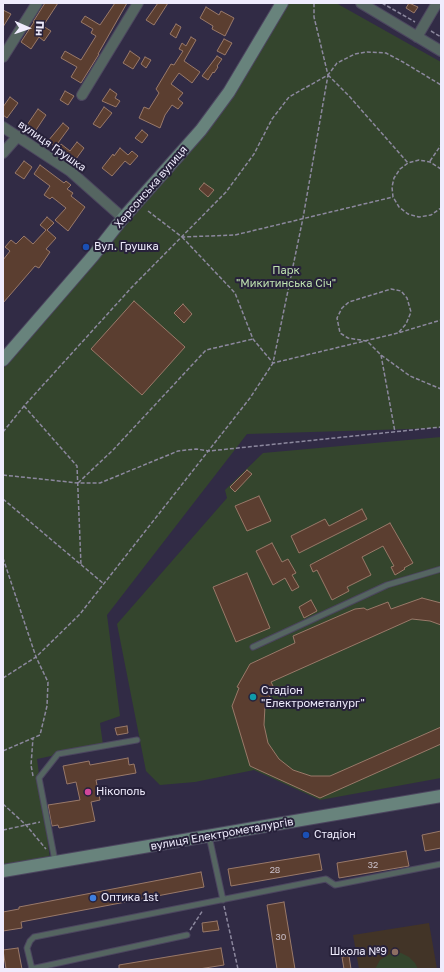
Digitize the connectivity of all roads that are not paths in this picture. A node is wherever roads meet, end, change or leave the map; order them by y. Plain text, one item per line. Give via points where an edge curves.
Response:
1 (37, 3) edge
2 (138, 3) edge
3 (282, 3) edge
4 (361, 3) edge
5 (438, 3) edge
6 (417, 37) junction
7 (441, 51) edge
8 (3, 57) edge
9 (82, 95) dead end
10 (3, 127) edge
11 (18, 136) junction
12 (3, 153) edge
13 (123, 218) junction
14 (3, 360) edge
15 (441, 569) edge
16 (253, 647) dead end
17 (137, 740) dead end
18 (441, 796) edge
19 (209, 836) junction
20 (55, 862) junction
21 (441, 864) edge
22 (3, 871) edge
23 (223, 900) junction
24 (187, 935) road end
25 (32, 969) edge

1 - 8 street
2 - 9 street
3 - 13 main road, Херсонська вулиця via 230,92 201,130
4 - 6 street
5 - 6 street
6 - 7 street
10 - 11 street, вулиця Грушка
11 - 12 street
11 - 13 street, вулиця Грушка via 70,171
13 - 14 main road, Херсонська вулиця
15 - 16 lane via 387,585
17 - 20 lane via 58,754 39,778
18 - 19 main road, вулиця Електрометалургів
19 - 20 main road, вулиця Електрометалургів
19 - 23 lane
20 - 22 main road, вулиця Електрометалургів
21 - 23 lane via 335,885 326,879
23 - 25 lane via 34,938 27,948
24 - 25 lane

